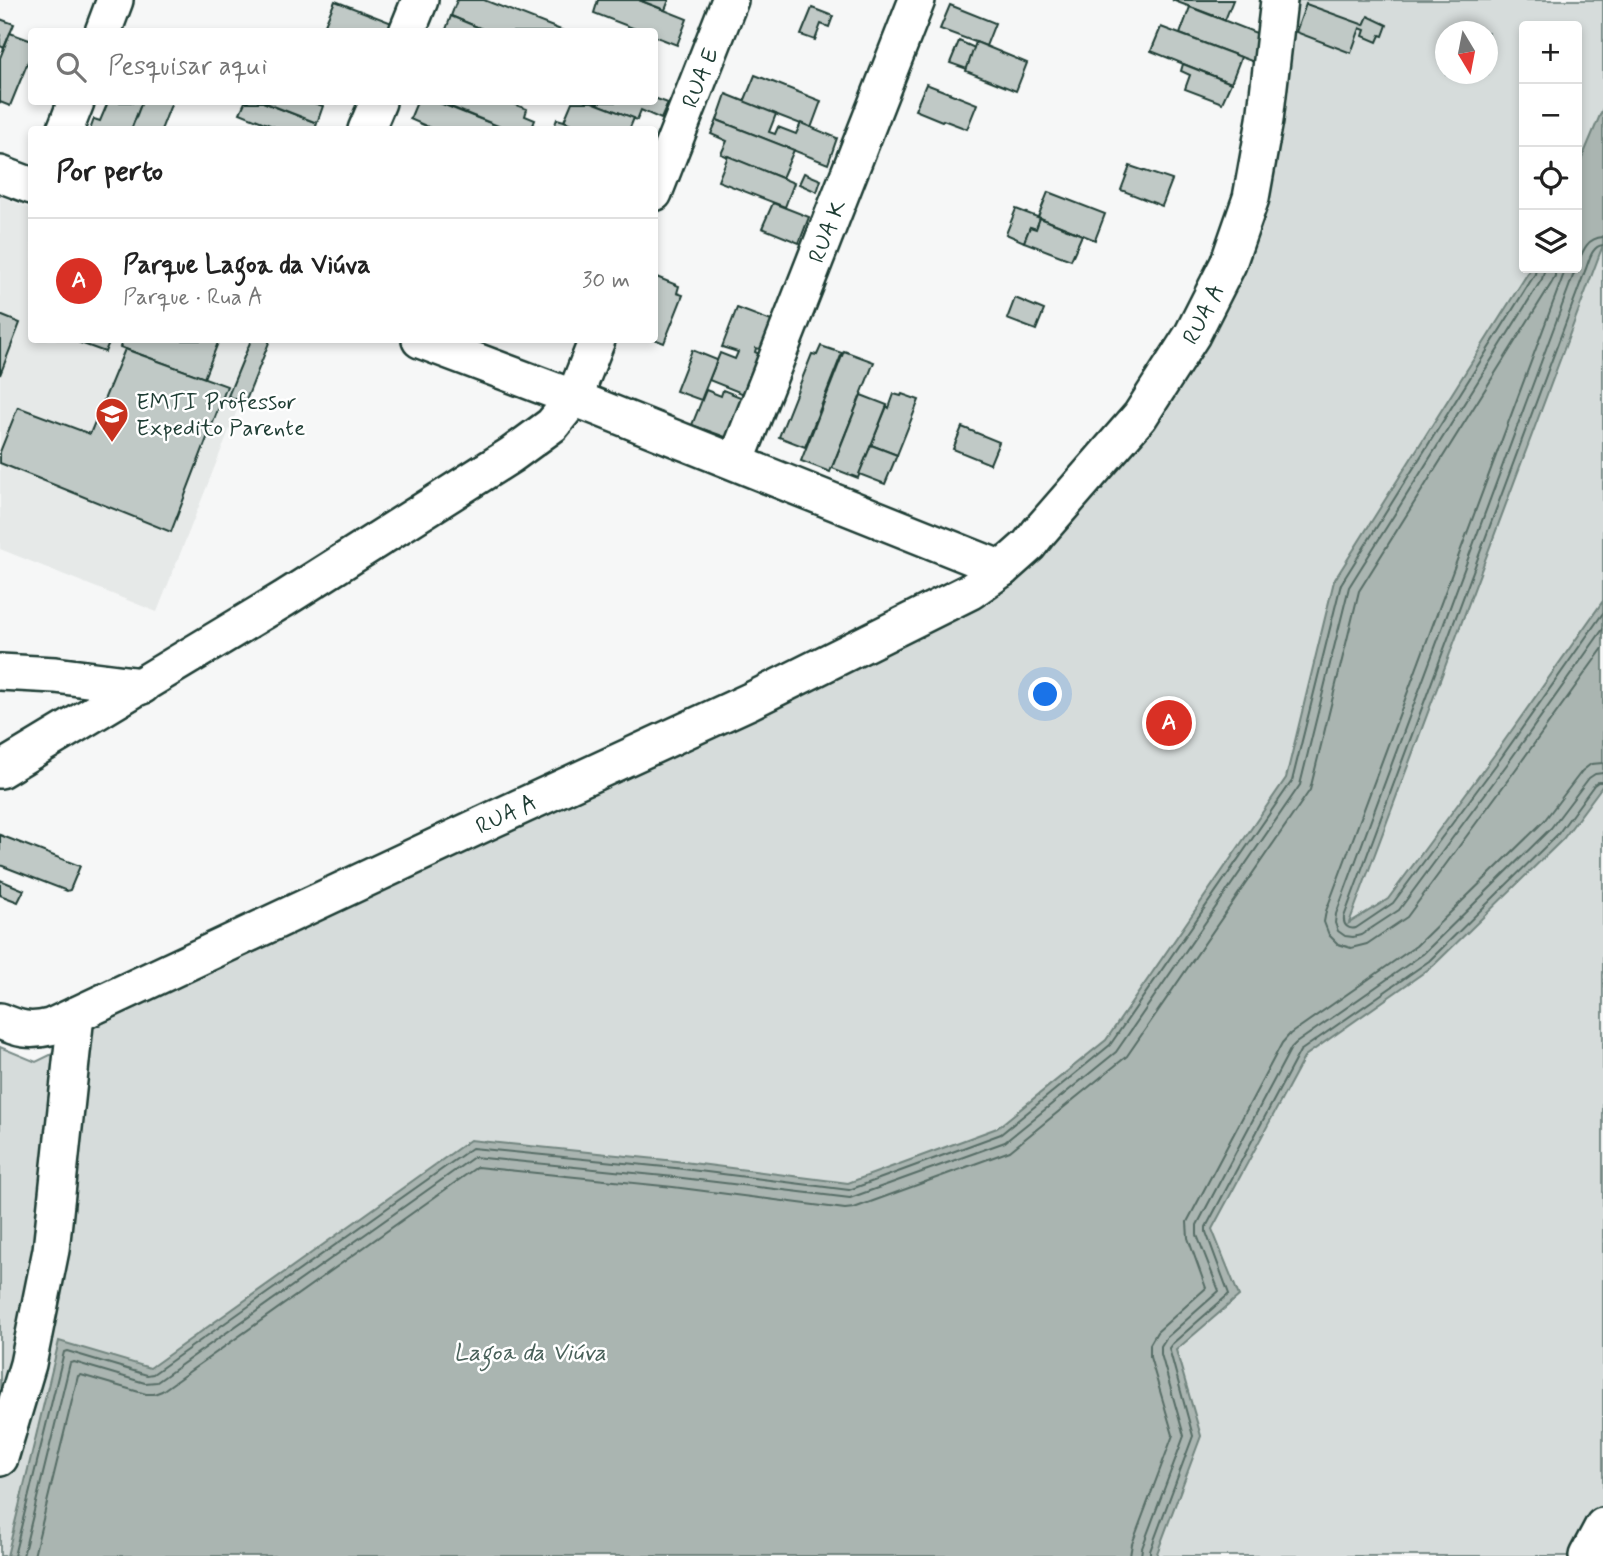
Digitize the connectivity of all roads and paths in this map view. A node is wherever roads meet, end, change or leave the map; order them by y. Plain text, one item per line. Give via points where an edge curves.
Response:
1 (115, 0) edge
2 (421, 0) edge
3 (730, 0) edge
4 (917, 0) edge
5 (1279, 0) edge
6 (104, 28) edge
7 (409, 28) edge
8 (75, 105) edge
9 (377, 105) edge
10 (67, 126) edge
11 (368, 126) edge
12 (0, 174) edge
13 (658, 183) edge
14 (28, 184) edge
15 (428, 343) edge
16 (596, 343) edge
17 (574, 398) junction
18 (736, 462) junction
19 (1002, 569) junction
20 (0, 672) edge
21 (142, 686) junction
22 (0, 770) edge
23 (76, 1015) junction
24 (0, 1021) edge
25 (0, 1458) edge
26 (1603, 1526) edge
27 (1587, 1556) edge

1 - 6 street
2 - 7 street
3 - 13 street, RUA E
4 - 18 street, RUA K
5 - 19 street, RUA A via 1251,198 1228,264 1192,335 1140,416
8 - 10 street
9 - 11 street
12 - 14 street
15 - 17 street
16 - 17 street
17 - 18 street
17 - 21 street via 552,425 511,455
18 - 19 street
19 - 23 street, RUA A via 971,590 750,701
20 - 21 street
21 - 22 street
23 - 24 street, RUA A via 35,1031
23 - 25 street via 51,1250 29,1364
26 - 27 street

